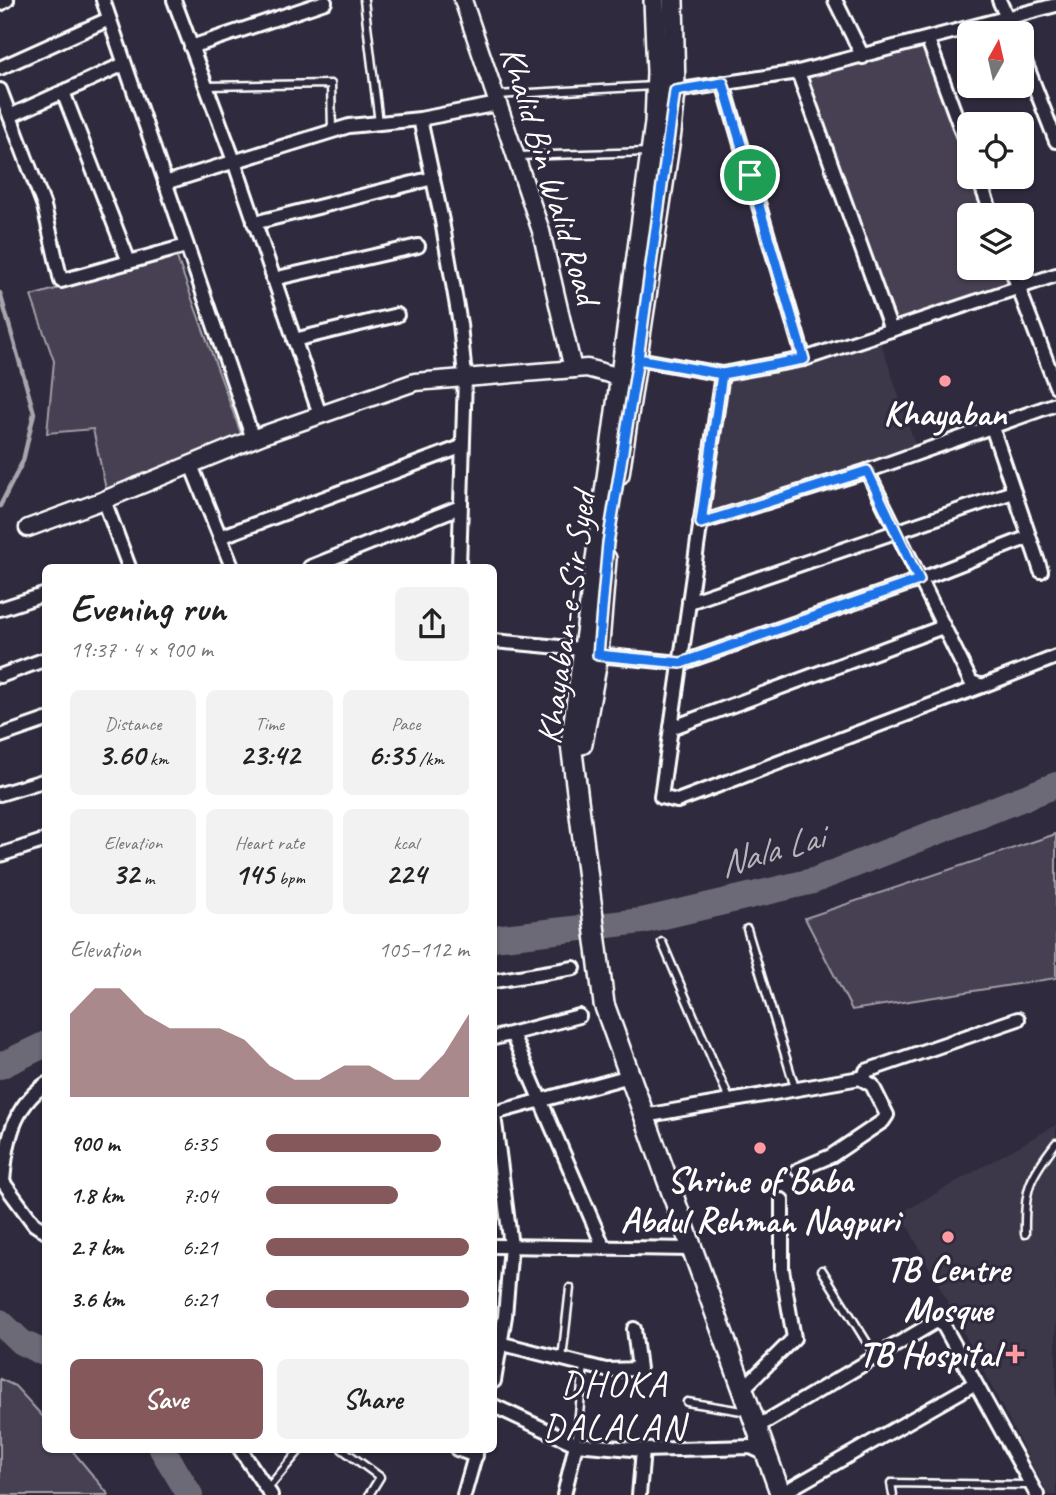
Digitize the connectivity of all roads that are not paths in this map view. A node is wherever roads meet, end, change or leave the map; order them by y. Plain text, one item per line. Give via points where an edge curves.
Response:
1 (7, 0) edge
2 (103, 0) edge
3 (174, 0) edge
4 (364, 0) edge
5 (463, 0) edge
6 (654, 0) edge
7 (673, 0) edge
8 (835, 0) edge
9 (999, 0) edge
10 (325, 2) edge
11 (0, 4) edge
12 (1056, 5) edge
13 (109, 19) junction
14 (1008, 19) junction
15 (928, 40) junction
16 (191, 47) junction
17 (863, 57) junction
18 (124, 64) junction
19 (0, 68) edge
20 (798, 72) junction
21 (723, 83) junction
22 (1034, 85) edge
23 (206, 86) junction
24 (666, 88) junction
25 (63, 92) junction
26 (1, 95) edge
27 (496, 99) junction
28 (10, 116) junction
29 (420, 119) junction
30 (957, 119) edge
31 (379, 123) junction
32 (332, 131) junction
33 (1056, 141) edge
34 (651, 152) junction
35 (515, 156) junction
36 (234, 161) junction
37 (433, 177) junction
38 (165, 183) junction
39 (254, 223) junction
40 (186, 246) junction
41 (418, 246) dead end
42 (129, 262) junction
43 (1056, 275) edge
44 (273, 279) junction
45 (1016, 280) edge
46 (1018, 286) junction
47 (397, 315) dead end
48 (891, 330) junction
49 (294, 340) junction
50 (638, 359) junction
51 (804, 359) junction
52 (573, 369) junction
53 (722, 374) junction
54 (465, 377) junction
55 (620, 377) junction
56 (1056, 386) edge
57 (1056, 404) edge
58 (320, 415) junction
59 (992, 427) junction
60 (253, 439) junction
61 (461, 447) junction
62 (191, 464) junction
63 (867, 471) junction
64 (1013, 492) junction
65 (104, 500) junction
66 (460, 507) junction
67 (701, 523) junction
68 (28, 528) dead end
69 (896, 531) junction
70 (220, 537) junction
71 (1029, 537) junction
72 (127, 564) edge
73 (231, 564) edge
74 (318, 564) edge
75 (458, 564) edge
76 (1041, 571) dead end
77 (919, 580) junction
78 (42, 595) edge
79 (689, 602) junction
80 (0, 609) edge
81 (943, 627) junction
82 (497, 641) edge
83 (589, 652) junction
84 (1056, 657) edge
85 (42, 660) edge
86 (681, 663) junction
87 (0, 676) edge
88 (982, 685) junction
89 (42, 721) edge
90 (671, 728) junction
91 (0, 736) edge
92 (42, 781) edge
93 (0, 794) edge
94 (42, 841) edge
95 (0, 855) edge
96 (747, 929) dead end
97 (662, 942) dead end
98 (574, 968) dead end
99 (497, 981) edge
100 (579, 1016) dead end
101 (1018, 1019) dead end
102 (513, 1034) junction
103 (497, 1037) edge
104 (630, 1076) junction
105 (864, 1080) junction
106 (42, 1087) edge
107 (796, 1090) junction
108 (541, 1100) junction
109 (730, 1102) junction
110 (497, 1113) edge
111 (644, 1116) junction
112 (497, 1137) edge
113 (1056, 1143) edge
114 (798, 1170) dead end
115 (782, 1200) dead end
116 (42, 1229) edge
117 (1025, 1234) dead end
118 (497, 1246) edge
119 (511, 1247) junction
120 (604, 1248) junction
121 (692, 1249) junction
122 (821, 1270) dead end
123 (570, 1289) dead end
124 (634, 1329) dead end
125 (497, 1343) edge
126 (876, 1357) junction
127 (562, 1359) junction
128 (584, 1365) junction
129 (974, 1384) junction
130 (743, 1389) junction
131 (687, 1402) dead end
132 (497, 1407) edge
133 (754, 1419) junction
134 (576, 1444) junction
135 (643, 1450) junction
136 (243, 1453) edge
137 (298, 1453) edge
138 (347, 1453) edge
139 (477, 1453) edge
140 (766, 1454) junction
141 (1034, 1490) edge
142 (269, 1492) edge
143 (781, 1494) edge
144 (369, 1495) edge
145 (464, 1495) edge
146 (564, 1495) edge
147 (639, 1495) edge
148 (893, 1495) edge

1 - 11 street
2 - 13 street
3 - 16 street
4 - 31 lane
5 - 27 street, Khalid Bin Walid Road
6 - 24 main road, Khayaban-e-Sir Syed
7 - 24 main road, Khayaban-e-Sir Syed
8 - 17 street
9 - 14 street
10 - 16 street
12 - 14 street
13 - 18 street
13 - 19 street
14 - 15 street
15 - 17 street
15 - 30 street
16 - 23 street
17 - 20 street
18 - 25 street
18 - 38 street
20 - 21 street
20 - 48 street
21 - 24 street
21 - 51 street
22 - 33 street
23 - 32 lane via 331,84
23 - 36 street
24 - 27 lane
24 - 34 main road, Khayaban-e-Sir Syed
24 - 50 main road, Khayaban-e-Sir Syed
25 - 28 street
25 - 42 street
26 - 28 street
27 - 29 street
27 - 35 street, Khalid Bin Walid Road
28 - 42 street via 44,206 61,281
29 - 31 street
29 - 37 street
31 - 32 street
32 - 36 street
34 - 35 lane
34 - 55 main road, Khayaban-e-Sir Syed
35 - 52 street, Khalid Bin Walid Road via 541,231
36 - 38 street
36 - 39 street
37 - 39 street
37 - 54 street via 458,311
38 - 40 street
39 - 44 street
40 - 42 street
40 - 60 street
41 - 44 street
43 - 46 street
44 - 49 street
45 - 46 street
46 - 48 street
46 - 56 street
47 - 49 street
48 - 51 street
49 - 58 street
50 - 53 street
50 - 83 main road, Khayaban-e-Sir Syed
51 - 53 street
52 - 54 street
52 - 55 street
53 - 67 street
54 - 58 street via 415,382
54 - 61 street
55 - 83 main road, Khayaban-e-Sir Syed
57 - 59 street
58 - 60 street
59 - 63 street
59 - 64 street
60 - 62 street
61 - 66 street
61 - 70 street
62 - 65 street
62 - 70 street
63 - 67 street
63 - 69 street
64 - 69 street
64 - 71 street
65 - 68 street
65 - 72 street
66 - 74 street
66 - 75 street
67 - 79 street
69 - 77 street
69 - 79 street
70 - 73 street
71 - 76 street
71 - 77 street
77 - 81 street
77 - 86 street
78 - 80 street
79 - 86 street
81 - 88 street via 971,682
81 - 90 street
82 - 83 street
83 - 86 street
83 - 104 main road, Khayaban-e-Sir Syed via 571,744 576,796 604,1004
84 - 88 street
85 - 87 street
86 - 90 street
88 - 90 street via 677,801 661,797
89 - 91 street
92 - 93 street
94 - 95 street
96 - 107 lane
97 - 109 lane
98 - 99 street
100 - 102 street
101 - 105 street via 866,1071
102 - 103 street
102 - 108 street
104 - 108 street
104 - 111 main road
105 - 107 street
105 - 114 street via 872,1085 887,1115 883,1121 831,1156
106 - 116 street via 29,1095 6,1139 3,1182
107 - 109 street
108 - 110 street
108 - 120 street
109 - 111 street
111 - 121 main road
112 - 119 street
113 - 117 lane via 1035,1168 1024,1202
115 - 130 street via 782,1269 794,1338
118 - 119 street
119 - 120 street
119 - 125 street
120 - 121 street
121 - 130 main road
122 - 126 lane
123 - 127 lane
124 - 128 street via 639,1369
125 - 127 street
126 - 129 street via 940,1319
126 - 133 street
127 - 128 street
128 - 134 lane
129 - 141 street
129 - 143 street
130 - 133 main road
131 - 133 lane
132 - 134 street
133 - 140 main road
134 - 135 street
134 - 146 street
135 - 140 street via 751,1447
135 - 147 street
136 - 142 street
137 - 142 lane
138 - 144 lane via 380,1477
139 - 145 street
140 - 143 main road
141 - 148 lane via 891,1483

